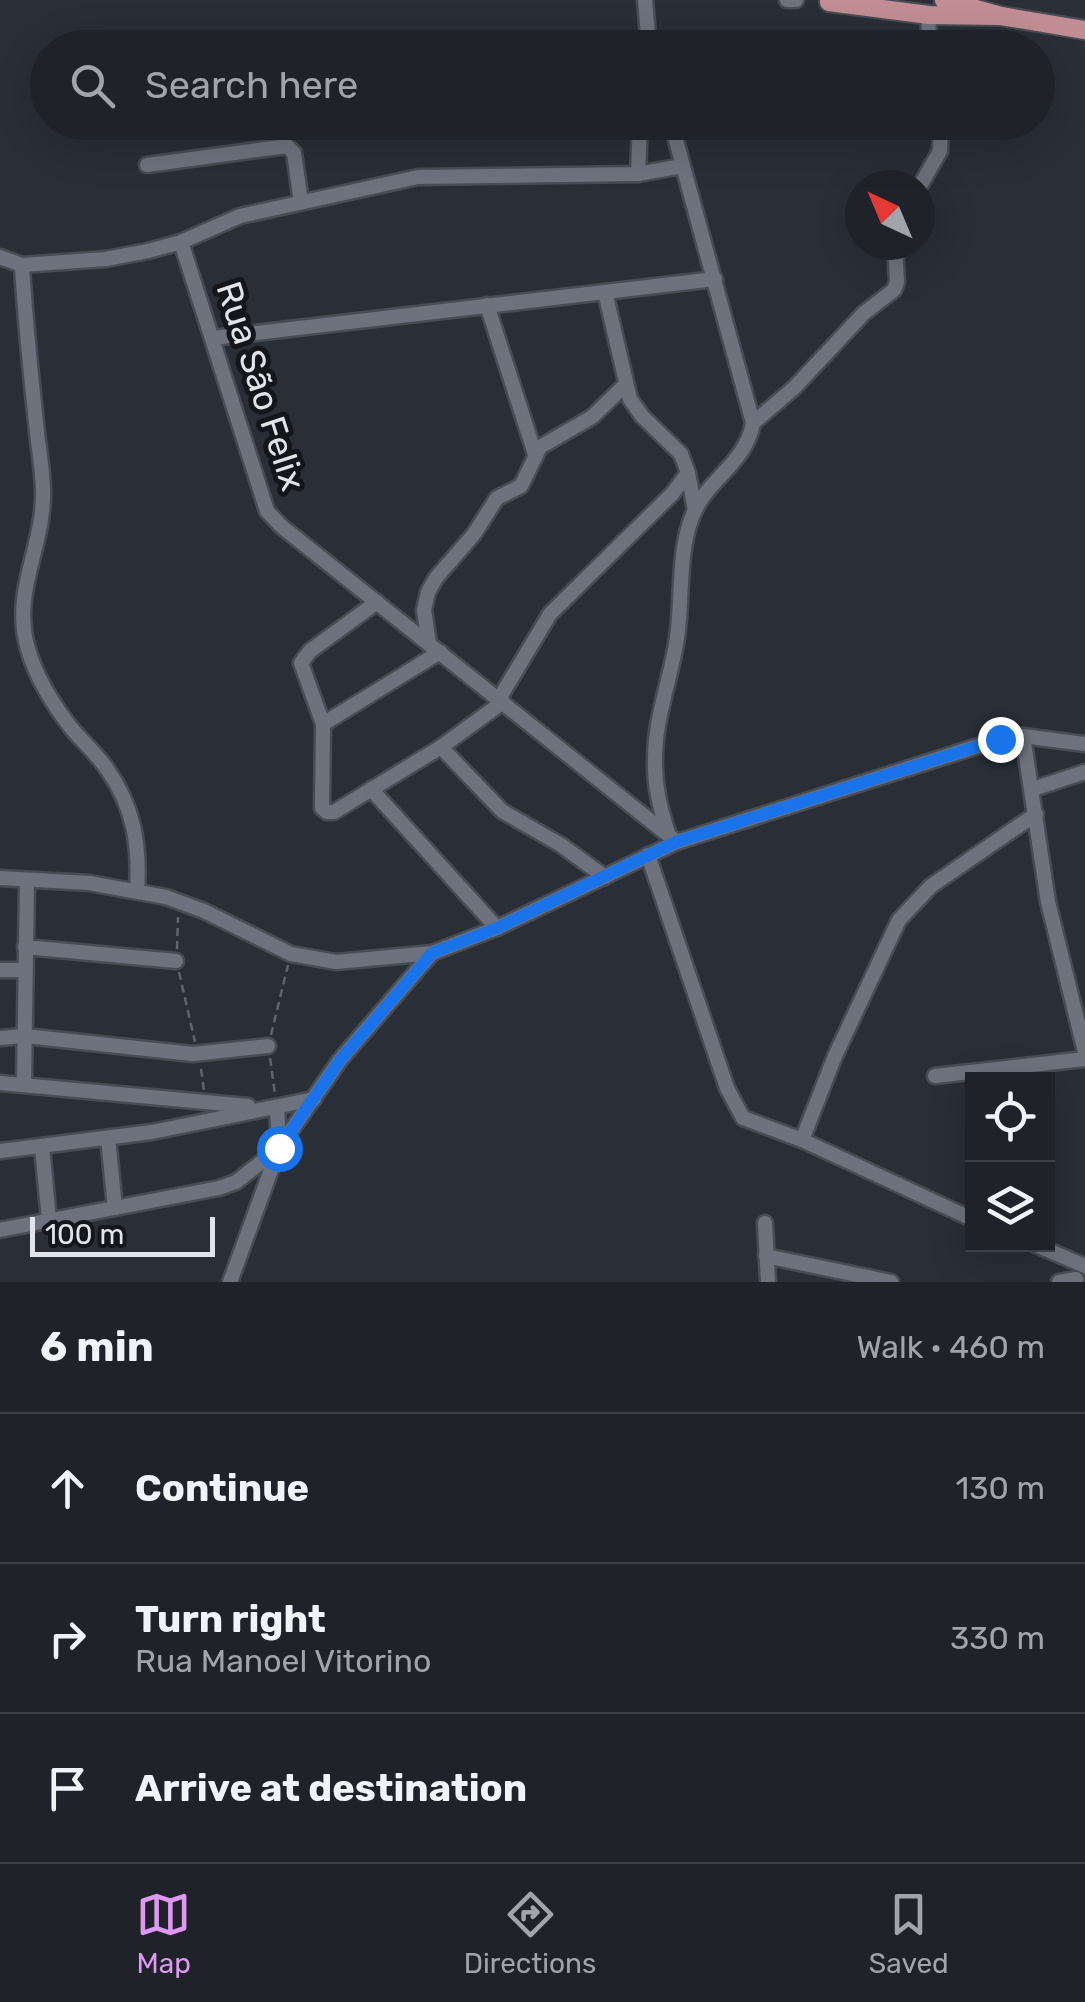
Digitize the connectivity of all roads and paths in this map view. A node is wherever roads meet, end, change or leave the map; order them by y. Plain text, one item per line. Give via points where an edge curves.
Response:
1 (645, 0) edge
2 (787, 0) edge
3 (796, 0) edge
4 (944, 0) edge
5 (827, 1) edge
6 (928, 15) junction
7 (1001, 16) junction
8 (647, 30) edge
9 (928, 30) edge
10 (1085, 30) edge
11 (639, 140) edge
12 (676, 140) edge
13 (940, 140) edge
14 (147, 165) dead end
15 (682, 166) junction
16 (931, 170) edge
17 (638, 174) junction
18 (301, 202) junction
19 (181, 242) junction
20 (0, 257) edge
21 (896, 260) edge
22 (22, 265) junction
23 (715, 279) junction
24 (605, 292) junction
25 (487, 306) junction
26 (213, 338) junction
27 (624, 385) junction
28 (753, 423) junction
29 (535, 454) junction
30 (688, 473) junction
31 (695, 510) junction
32 (376, 602) junction
33 (434, 648) junction
34 (501, 701) junction
35 (323, 724) junction
36 (1023, 736) junction
37 (1085, 744) edge
38 (441, 747) junction
39 (1085, 772) edge
40 (371, 788) junction
41 (1033, 789) junction
42 (1036, 814) junction
43 (672, 838) junction
44 (648, 854) junction
45 (606, 877) junction
46 (0, 878) edge
47 (27, 880) junction
48 (137, 891) junction
49 (178, 902) junction
50 (497, 928) junction
51 (25, 947) junction
52 (432, 953) junction
53 (291, 954) junction
54 (176, 961) junction
55 (0, 970) edge
56 (23, 970) junction
57 (24, 1036) junction
58 (0, 1038) edge
59 (268, 1046) junction
60 (198, 1054) junction
61 (1085, 1056) edge
62 (936, 1076) dead end
63 (0, 1082) edge
64 (24, 1084) junction
65 (314, 1098) junction
66 (206, 1102) junction
67 (271, 1108) junction
68 (108, 1138) junction
69 (802, 1140) junction
70 (42, 1147) junction
71 (279, 1148) junction
72 (0, 1151) edge
73 (115, 1208) junction
74 (965, 1215) edge
75 (49, 1220) junction
76 (764, 1223) dead end
77 (0, 1230) edge
78 (1047, 1252) edge
79 (766, 1256) junction
80 (1081, 1274) edge
81 (872, 1280) edge
82 (230, 1282) edge
83 (768, 1282) edge
84 (891, 1282) edge
85 (1059, 1282) edge

1 - 8 street
2 - 3 street
4 - 7 main road
5 - 6 main road
6 - 7 main road
6 - 9 street
7 - 10 main road
11 - 17 street
12 - 15 street
13 - 16 street
14 - 18 street via 287,146 294,153
15 - 17 street
15 - 23 street
17 - 18 street via 418,178
18 - 19 street via 240,216
19 - 22 street via 106,259
19 - 26 street, Rua São Felix
20 - 22 street
21 - 28 street via 894,290
22 - 48 street via 44,489 23,621 43,684 107,768 132,817 140,854
23 - 24 street
23 - 28 street
24 - 25 street
24 - 27 street
25 - 26 street
25 - 29 street
26 - 32 street, Rua São Felix via 268,510
27 - 29 street via 592,417 548,439
27 - 30 street via 642,416 681,454
28 - 31 street via 737,460
29 - 33 street via 521,486 498,498 428,592 424,610
30 - 31 street
30 - 34 street via 550,614
31 - 43 street via 654,753 655,785
32 - 33 street, Rua São Felix
32 - 35 street via 303,658
33 - 34 street, Rua São Felix
33 - 35 street
34 - 38 street
34 - 43 street, Rua São Felix
35 - 40 street via 322,808 334,812
36 - 37 street
36 - 41 street
36 - 43 street
38 - 40 street
38 - 45 street via 502,811
39 - 41 street
40 - 50 street
41 - 42 street
42 - 61 street via 1048,902
42 - 69 street via 931,886 899,920
43 - 44 street
44 - 45 street
44 - 69 street via 735,1108 752,1124
45 - 50 street
46 - 47 street
47 - 48 street
47 - 51 street
48 - 49 street
49 - 53 street
49 - 54 path
50 - 52 street
51 - 54 street
51 - 56 street
52 - 53 street via 336,962
52 - 65 street
53 - 59 path
54 - 60 path
55 - 56 street
56 - 57 street
57 - 58 street
57 - 60 street
57 - 64 street
59 - 60 street
59 - 67 path
60 - 66 path
61 - 62 street
63 - 64 street
64 - 66 street
65 - 67 street
65 - 71 street
66 - 67 street
67 - 68 street
67 - 71 street
68 - 70 street
68 - 73 street
69 - 74 street
70 - 72 street
70 - 75 street
71 - 73 street via 236,1182
71 - 82 street
73 - 75 street
75 - 77 street
76 - 79 street
78 - 80 street
79 - 81 street
79 - 83 street
80 - 85 street
81 - 84 street

